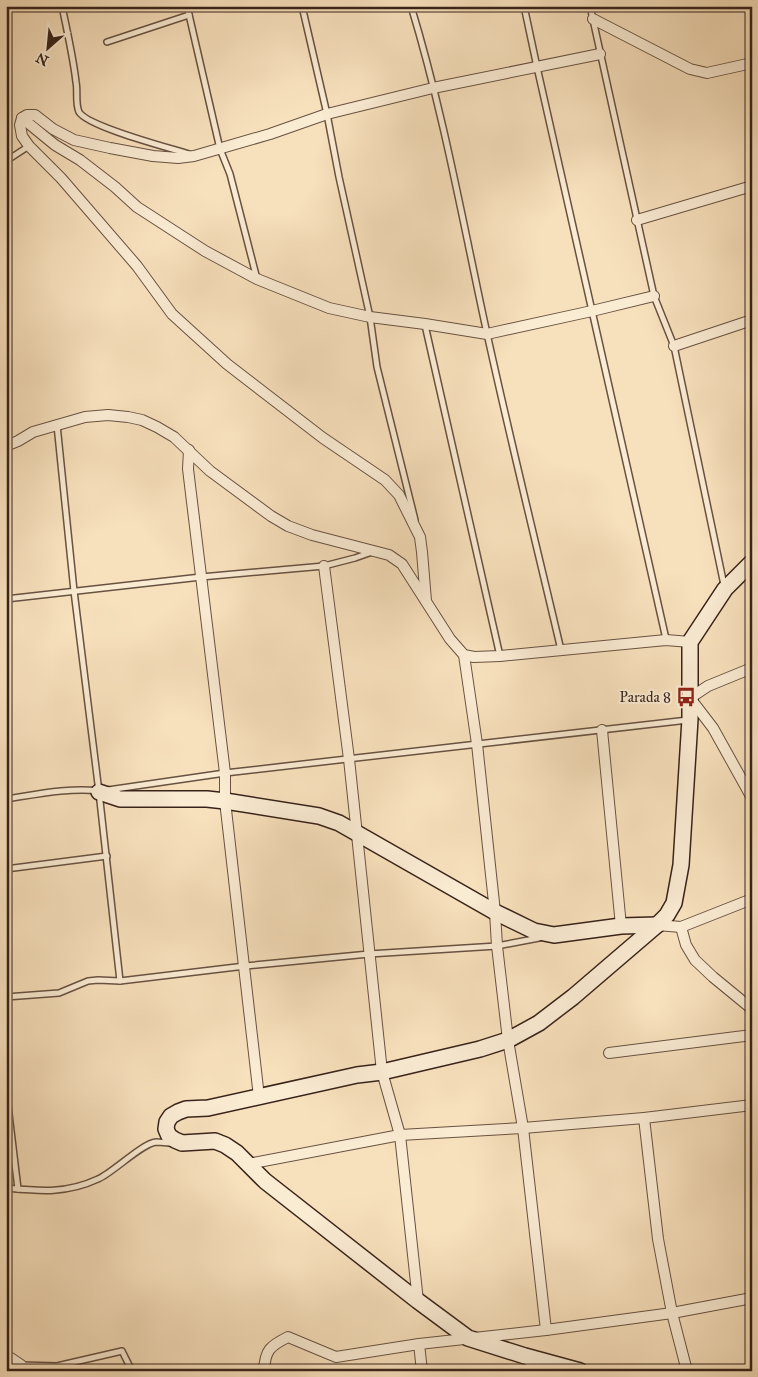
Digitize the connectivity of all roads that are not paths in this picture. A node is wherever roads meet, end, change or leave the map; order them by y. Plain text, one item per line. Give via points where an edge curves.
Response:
1 (62, 6) edge
2 (187, 6) edge
3 (302, 6) edge
4 (411, 6) edge
5 (524, 6) edge
6 (590, 6) edge
7 (189, 15) junction
8 (593, 19) junction
9 (107, 42) dead end
10 (600, 54) junction
11 (752, 63) edge
12 (537, 67) junction
13 (433, 88) junction
14 (327, 114) junction
15 (22, 118) junction
16 (29, 146) junction
17 (220, 149) junction
18 (194, 156) junction
19 (6, 161) edge
20 (752, 186) edge
21 (637, 220) junction
22 (257, 279) junction
23 (654, 296) junction
24 (592, 311) junction
25 (370, 317) junction
26 (752, 320) edge
27 (424, 324) junction
28 (487, 334) junction
29 (674, 346) junction
30 (57, 424) junction
31 (6, 446) edge
32 (189, 450) junction
33 (420, 537) junction
34 (375, 551) junction
35 (752, 562) edge
36 (324, 566) junction
37 (202, 577) junction
38 (725, 589) junction
39 (74, 591) junction
40 (6, 599) edge
41 (426, 601) junction
42 (666, 640) junction
43 (690, 642) junction
44 (561, 651) junction
45 (464, 655) junction
46 (500, 656) junction
47 (752, 668) edge
48 (690, 698) junction
49 (690, 720) junction
50 (602, 730) junction
51 (477, 744) junction
52 (349, 759) junction
53 (225, 773) junction
54 (99, 792) junction
55 (6, 798) edge
56 (752, 798) edge
57 (225, 801) junction
58 (356, 832) junction
59 (107, 856) junction
60 (6, 869) edge
61 (752, 899) edge
62 (495, 912) junction
63 (657, 925) junction
64 (621, 926) junction
65 (681, 927) junction
66 (554, 935) junction
67 (497, 946) junction
68 (370, 954) junction
69 (245, 966) junction
70 (120, 981) junction
71 (6, 996) edge
72 (752, 1009) edge
73 (752, 1035) edge
74 (508, 1040) junction
75 (610, 1053) dead end
76 (382, 1072) junction
77 (6, 1089) edge
78 (259, 1097) junction
79 (752, 1105) edge
80 (644, 1118) junction
81 (523, 1128) junction
82 (400, 1135) junction
83 (182, 1143) junction
84 (248, 1164) junction
85 (6, 1188) edge
86 (18, 1189) junction
87 (752, 1298) edge
88 (418, 1301) junction
89 (672, 1313) junction
90 (546, 1330) junction
91 (468, 1338) junction
92 (419, 1344) junction
93 (6, 1355) edge
94 (525, 1356) junction
95 (22, 1368) edge
96 (132, 1371) edge
97 (264, 1371) edge
98 (422, 1371) edge
99 (538, 1371) edge
100 (580, 1371) edge
101 (687, 1371) edge

1 - 18 lane via 80,113 96,124
2 - 7 lane
3 - 14 lane
4 - 13 lane
5 - 12 lane
6 - 8 lane
7 - 9 lane
7 - 17 lane
8 - 10 lane
8 - 11 street via 690,69 707,73
10 - 12 street
10 - 21 lane
12 - 13 street
12 - 24 lane
13 - 14 street
13 - 28 lane
14 - 17 street
14 - 25 lane
15 - 16 street via 22,136
15 - 18 street via 34,115 74,140 101,146 153,156
15 - 22 street via 108,181 137,207 205,251
16 - 19 lane
16 - 33 street via 137,266 172,314 227,364 323,438 385,480 399,495
17 - 18 street
17 - 22 lane via 230,174
20 - 21 street
21 - 23 lane
22 - 25 street via 329,308
23 - 24 street
23 - 29 lane
24 - 28 street
24 - 42 lane
25 - 27 street
25 - 33 lane via 377,367
26 - 29 street
27 - 28 street
27 - 46 lane
28 - 44 lane
29 - 38 lane
30 - 31 street
30 - 32 street via 85,417 128,417 157,426
30 - 39 lane
32 - 34 street via 210,471 288,526
32 - 37 street via 189,477
33 - 41 street
34 - 36 lane
34 - 41 street via 402,564
35 - 38 street
36 - 37 lane
36 - 52 street
37 - 39 lane
37 - 53 street
38 - 43 street
39 - 40 lane
39 - 54 lane
41 - 45 street
42 - 43 street
42 - 44 street
43 - 48 street
44 - 46 street
45 - 46 street
45 - 51 street
47 - 48 street via 708,686
48 - 49 street
48 - 56 street via 712,728
49 - 50 lane
49 - 63 street via 680,874 674,903
50 - 51 lane
50 - 64 street
51 - 52 lane
51 - 62 street
52 - 53 lane
52 - 58 street
53 - 54 lane
53 - 57 street
54 - 55 lane via 73,790
54 - 57 street via 120,798
54 - 59 lane
57 - 58 street via 319,816
57 - 69 street
58 - 62 street
58 - 68 street
59 - 60 lane
59 - 70 lane
61 - 65 street
62 - 66 street via 534,931
62 - 67 street
63 - 64 street
63 - 65 street
63 - 74 street via 573,997 539,1023
64 - 66 street
65 - 72 street via 695,960
66 - 67 lane
67 - 68 lane
67 - 74 street
68 - 69 lane
68 - 76 street
69 - 70 lane
69 - 78 street
70 - 71 lane via 88,981 59,993
73 - 75 street
74 - 76 street
74 - 81 street
76 - 78 street
76 - 82 street
77 - 86 lane
78 - 83 street via 208,1108 186,1109 171,1116 167,1122 168,1136
79 - 80 street
80 - 81 street
80 - 89 street via 658,1240
81 - 82 street
81 - 90 street
82 - 84 street
82 - 88 street
83 - 84 street via 215,1141 237,1153
83 - 86 lane via 155,1142 99,1179 77,1187 52,1191
84 - 88 street via 265,1181
85 - 86 lane
87 - 89 street
88 - 91 street
89 - 90 street
89 - 101 street
90 - 91 street
91 - 92 street
91 - 94 street
92 - 97 street via 336,1357 288,1337 274,1344 264,1357
92 - 98 street
93 - 95 street
94 - 99 street
94 - 100 street
95 - 96 lane via 57,1366 122,1351

